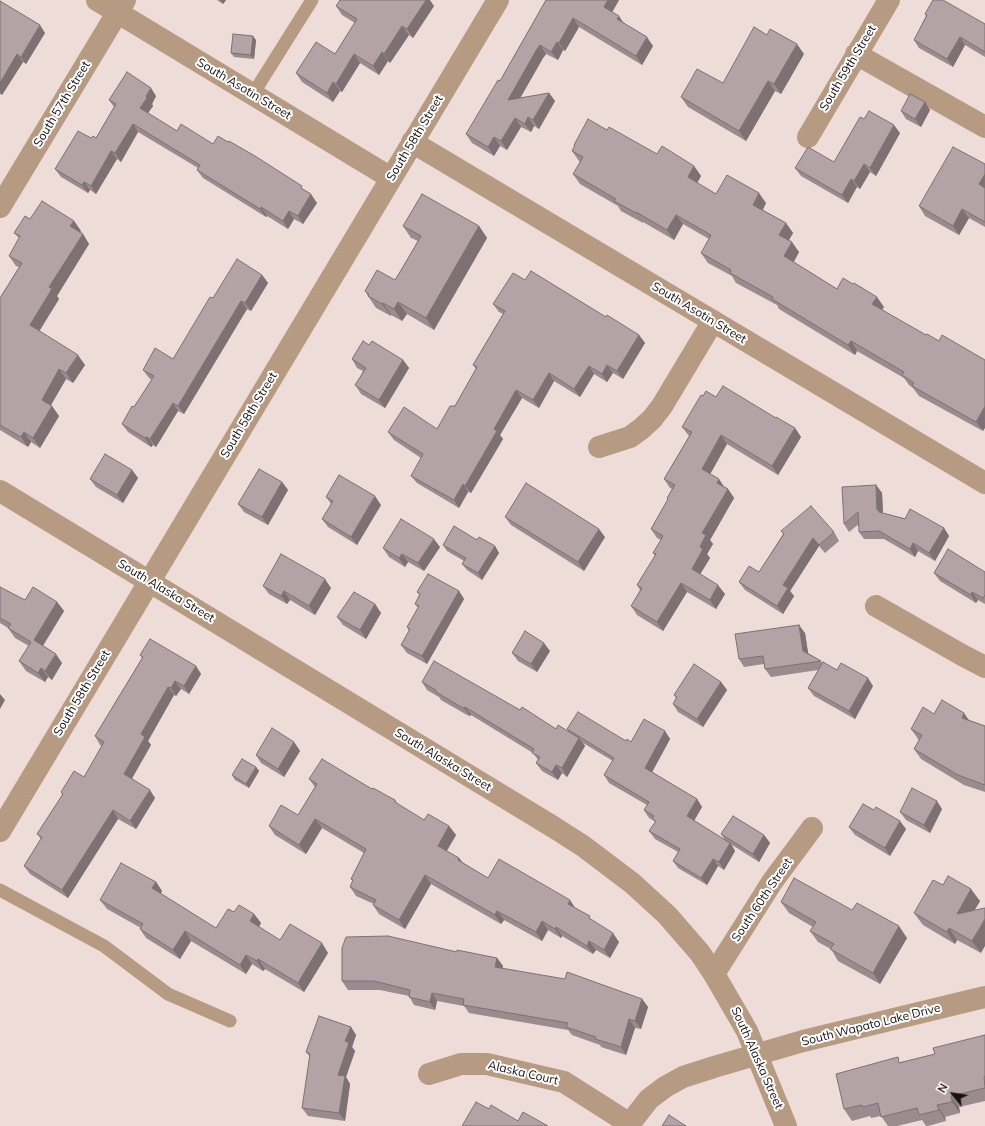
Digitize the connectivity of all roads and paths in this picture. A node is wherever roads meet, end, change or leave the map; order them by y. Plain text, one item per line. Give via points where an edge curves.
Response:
1 (97, 0) edge
2 (312, 0) edge
3 (498, 0) edge
4 (889, 0) edge
5 (121, 6) edge
6 (856, 54) junction
7 (253, 94) junction
8 (985, 127) edge
9 (808, 136) dead end
10 (412, 142) junction
11 (391, 178) junction
12 (0, 207) edge
13 (713, 321) junction
14 (599, 447) dead end
15 (985, 483) edge
16 (0, 491) edge
17 (150, 581) junction
18 (876, 606) dead end
19 (985, 667) edge
20 (812, 828) dead end
21 (0, 831) edge
22 (0, 890) edge
23 (714, 974) junction
24 (985, 997) edge
25 (230, 1020) dead end
26 (758, 1054) junction
27 (429, 1074) dead end
28 (629, 1125) edge
29 (786, 1126) edge

1 - 5 street, South Asotin Street
2 - 7 lane
3 - 10 street, South 58th Street
4 - 6 street, South 59th Street
5 - 7 street, South Asotin Street
5 - 12 street, South 57th Street
6 - 8 street
6 - 9 street, South 59th Street
7 - 11 street, South Asotin Street
10 - 11 street, South 58th Street
10 - 13 street, South Asotin Street
11 - 17 street, South 58th Street
13 - 14 street via 652,419 630,437
13 - 15 street, South Asotin Street
16 - 17 street, South Alaska Street
17 - 21 street, South 58th Street
17 - 23 street, South Alaska Street via 583,846 652,900 683,933
18 - 19 street
20 - 23 street, South 60th Street via 772,882
22 - 25 lane via 104,946 168,994
23 - 26 street, South Alaska Street
24 - 26 street, South Wapato Lake Drive
26 - 28 street via 714,1066 672,1083 649,1099
26 - 29 street, South Alaska Street
27 - 28 street, Alaska Court via 461,1064 488,1064 564,1082

